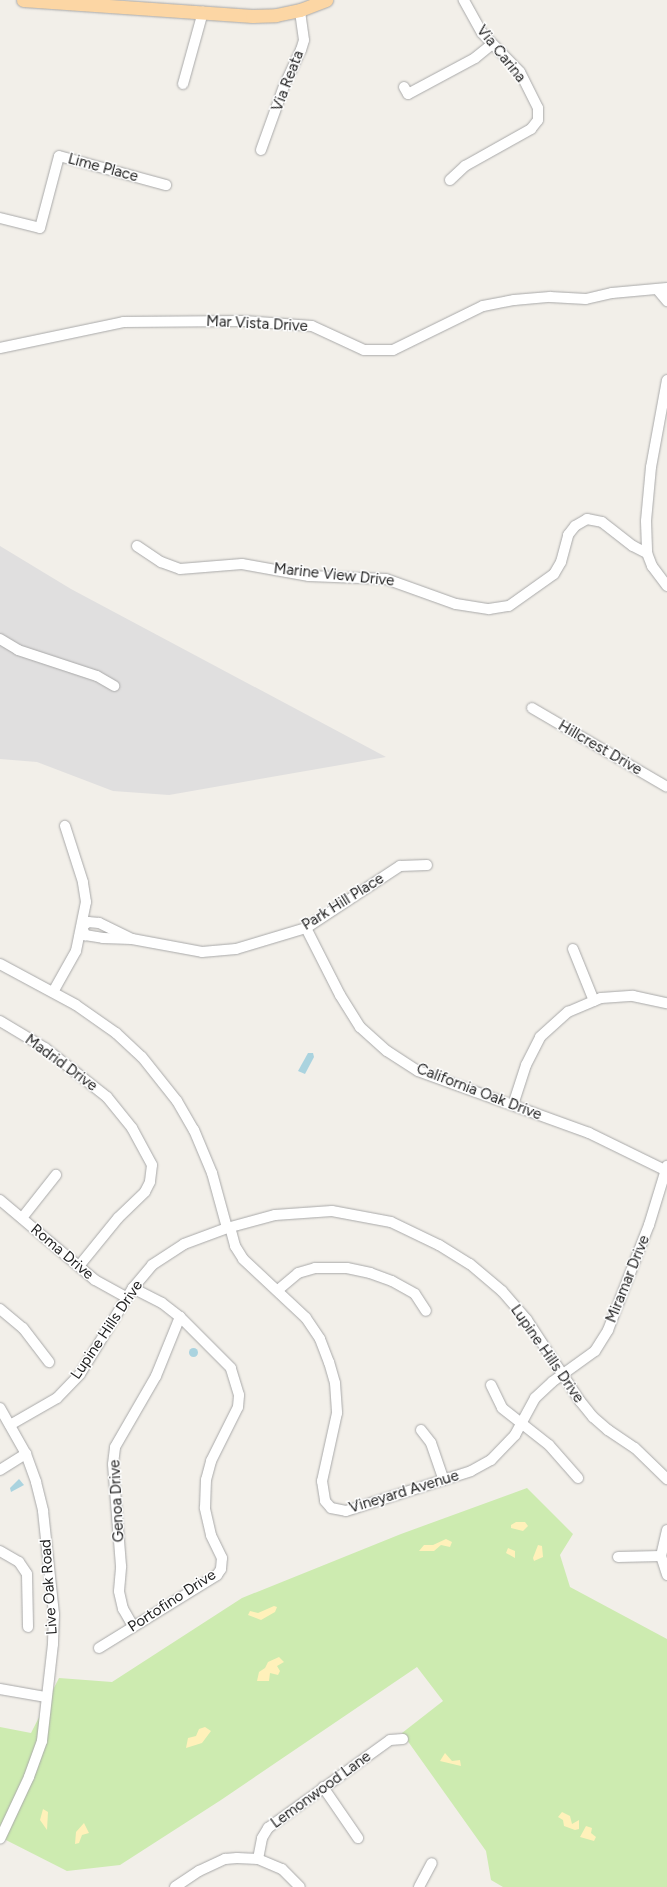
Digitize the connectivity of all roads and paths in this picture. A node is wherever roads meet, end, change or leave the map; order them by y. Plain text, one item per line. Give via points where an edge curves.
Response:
1 (23, 0) edge
2 (326, 0) edge
3 (464, 0) edge
4 (300, 10) junction
5 (203, 12) junction
6 (492, 44) junction
7 (182, 84) dead end
8 (404, 87) dead end
9 (261, 150) dead end
10 (450, 180) dead end
11 (166, 185) dead end
12 (0, 218) edge
13 (662, 289) edge
14 (667, 301) edge
15 (0, 348) edge
16 (667, 380) edge
17 (137, 546) dead end
18 (648, 553) junction
19 (667, 586) edge
20 (0, 639) edge
21 (114, 686) dead end
22 (532, 708) dead end
23 (667, 787) edge
24 (65, 826) dead end
25 (427, 865) dead end
26 (85, 924) junction
27 (306, 928) junction
28 (132, 939) junction
29 (573, 949) dead end
30 (0, 964) edge
31 (53, 992) junction
32 (594, 1001) junction
33 (667, 1003) edge
34 (0, 1021) edge
35 (513, 1105) junction
36 (666, 1168) edge
37 (56, 1175) dead end
38 (0, 1200) edge
39 (22, 1218) junction
40 (229, 1227) junction
41 (79, 1266) junction
42 (133, 1288) junction
43 (278, 1290) junction
44 (127, 1298) junction
45 (0, 1309) edge
46 (426, 1311) dead end
47 (180, 1317) junction
48 (49, 1362) dead end
49 (563, 1375) junction
50 (491, 1384) dead end
51 (0, 1408) edge
52 (522, 1421) junction
53 (10, 1425) junction
54 (421, 1430) dead end
55 (26, 1454) junction
56 (0, 1470) edge
57 (578, 1478) dead end
58 (667, 1479) edge
59 (444, 1480) junction
60 (667, 1530) edge
61 (0, 1551) edge
62 (661, 1556) junction
63 (618, 1558) dead end
64 (667, 1575) edge
65 (133, 1626) junction
66 (28, 1627) dead end
67 (99, 1648) dead end
68 (0, 1689) edge
69 (46, 1697) junction
70 (403, 1739) dead end
71 (323, 1787) junction
72 (358, 1838) dead end
73 (0, 1839) edge
74 (258, 1859) junction
75 (432, 1863) dead end
76 (175, 1887) edge
77 (300, 1887) edge
78 (419, 1887) edge

1 - 5 main road
2 - 4 main road
3 - 6 street, Via Carina via 482,33
4 - 5 main road via 252,16
4 - 9 street, Via Reata via 304,40
5 - 7 street
6 - 8 street via 475,58 408,94
6 - 10 street, Via Carina via 520,72 538,108 538,120 531,129 465,166
11 - 12 street, Lime Place via 59,156 40,228
13 - 14 street
13 - 15 street, Mar Vista Drive via 612,293 586,299 550,297 514,300 483,306 393,350 364,350 312,326 244,321 123,322
16 - 18 street via 651,467 646,520
17 - 18 street, Marine View Drive via 161,562 180,569 191,570 227,563 309,576 386,578 456,604 489,609 509,606 554,574 561,562 568,535 575,526 587,519 602,522 633,546
18 - 19 street via 652,566
20 - 21 street via 18,650 97,676
22 - 23 street, Hillcrest Drive
24 - 26 street via 84,882
25 - 27 street, Park Hill Place via 400,866
26 - 28 street via 99,923
26 - 28 street, Park Hill Place via 85,935
26 - 31 street via 76,951
27 - 28 street, Park Hill Place via 271,940 202,952
27 - 35 street, California Oak Drive via 340,995 360,1027 387,1051 418,1071
29 - 32 street
30 - 31 street, Vineyard Avenue
31 - 40 street, Vineyard Avenue via 116,1033 142,1057 177,1101 194,1130 212,1173
32 - 33 street via 601,998 633,996
32 - 35 street via 568,1012 540,1037 526,1065
34 - 41 street, Madrid Drive via 45,1048 107,1098 132,1128 152,1166 150,1182 145,1192 118,1218
35 - 36 street, California Oak Drive via 588,1133
36 - 49 street, Miramar Drive via 649,1224 608,1330 595,1351
37 - 39 street
38 - 39 street, Roma Drive
39 - 41 street, Roma Drive
40 - 42 street, Lupine Hills Drive via 184,1244 152,1265
40 - 43 street, Vineyard Avenue via 235,1246 243,1259
40 - 49 street, Lupine Hills Drive via 275,1215 332,1211 366,1216 414,1231 470,1264 502,1291 527,1320
41 - 44 street, Roma Drive via 95,1280
42 - 44 street, Lupine Hills Drive
42 - 47 street, Portofino Drive via 162,1303
43 - 46 street via 298,1273 316,1268 347,1268 370,1272 392,1281 415,1294
43 - 59 street, Vineyard Avenue via 306,1318 320,1339 335,1383 337,1413 322,1481 324,1501 331,1508 346,1511
44 - 53 street, Lupine Hills Drive via 80,1374 57,1398
45 - 48 street via 23,1328
47 - 65 street, Genoa Drive via 156,1376 115,1447 113,1464 120,1558 119,1591 123,1609
47 - 65 street, Portofino Drive via 231,1368 239,1395 238,1407 211,1461 206,1480 205,1508 211,1535 222,1558 221,1569 217,1574
49 - 52 street, Vineyard Avenue via 535,1398
49 - 58 street, Lupine Hills Drive via 593,1417 635,1448
50 - 52 street via 502,1408
51 - 53 street, Live Oak Road
52 - 57 street
52 - 59 street, Vineyard Avenue via 515,1435 491,1460 471,1471
53 - 55 street, Live Oak Road
54 - 59 street via 431,1443
55 - 56 street
55 - 69 street, Live Oak Road via 43,1510 54,1608 53,1644
60 - 62 street
61 - 66 street via 19,1562 27,1574
62 - 63 street
62 - 64 street
65 - 67 street, Portofino Drive
68 - 69 street
69 - 73 street, Live Oak Road via 42,1741 29,1777
70 - 71 street, Lemonwood Lane via 390,1740
71 - 72 street
71 - 74 street, Lemonwood Lane via 268,1828 262,1838
74 - 76 street via 225,1859 199,1871
74 - 77 street via 282,1869
75 - 78 street

